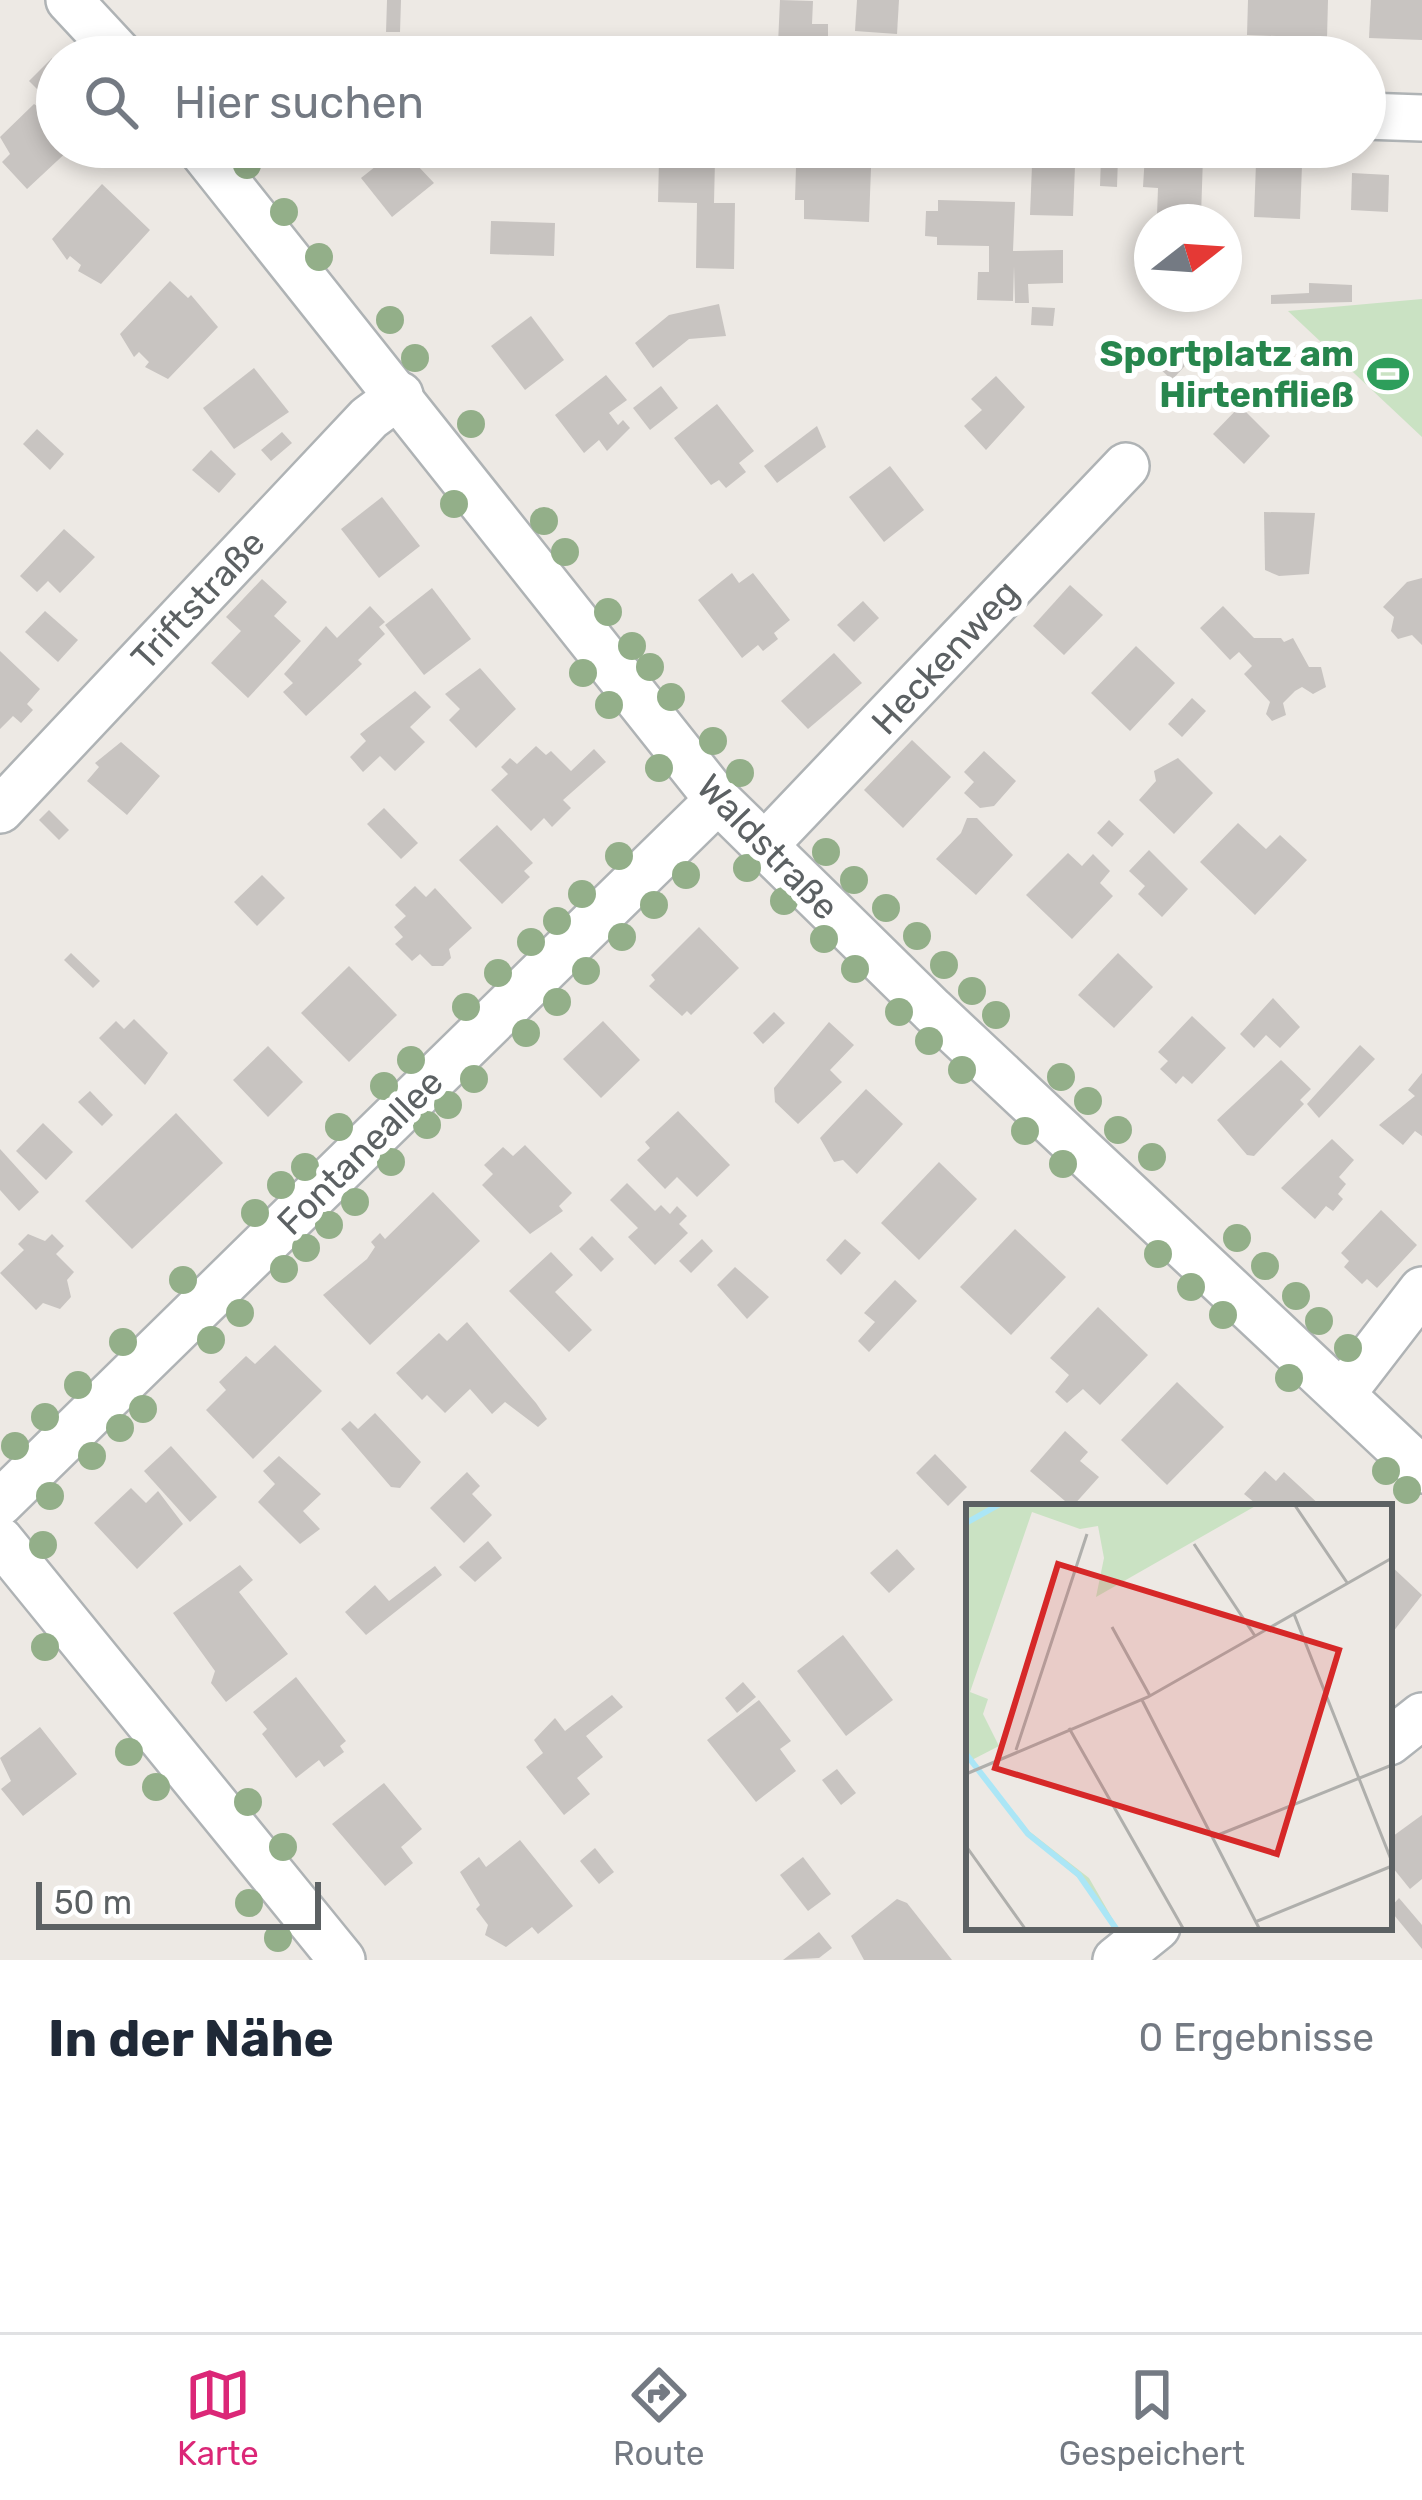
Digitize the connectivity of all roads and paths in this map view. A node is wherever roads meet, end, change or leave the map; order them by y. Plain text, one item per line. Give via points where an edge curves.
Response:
1 (69, 0) edge
2 (102, 36) edge
3 (1386, 117) edge
4 (1422, 118) edge
5 (216, 168) edge
6 (400, 394) junction
7 (1126, 466) dead end
8 (718, 800) junction
9 (0, 810) edge
10 (763, 847) junction
11 (1422, 1290) edge
12 (1342, 1394) junction
13 (1422, 1470) edge
14 (0, 1502) edge
15 (0, 1540) edge
16 (1422, 1716) edge
17 (1392, 1740) edge
18 (1153, 1930) edge
19 (342, 1960) edge
20 (1116, 1960) edge

1 - 2 street
3 - 4 street
5 - 6 street, Waldstraße
6 - 8 street, Waldstraße
6 - 9 street, Triftstraße
7 - 10 street, Heckenweg
8 - 10 street, Waldstraße
8 - 14 street, Fontaneallee
10 - 12 street, Waldstraße
11 - 12 street
12 - 13 street, Waldstraße
15 - 19 street
16 - 17 street
18 - 20 street

